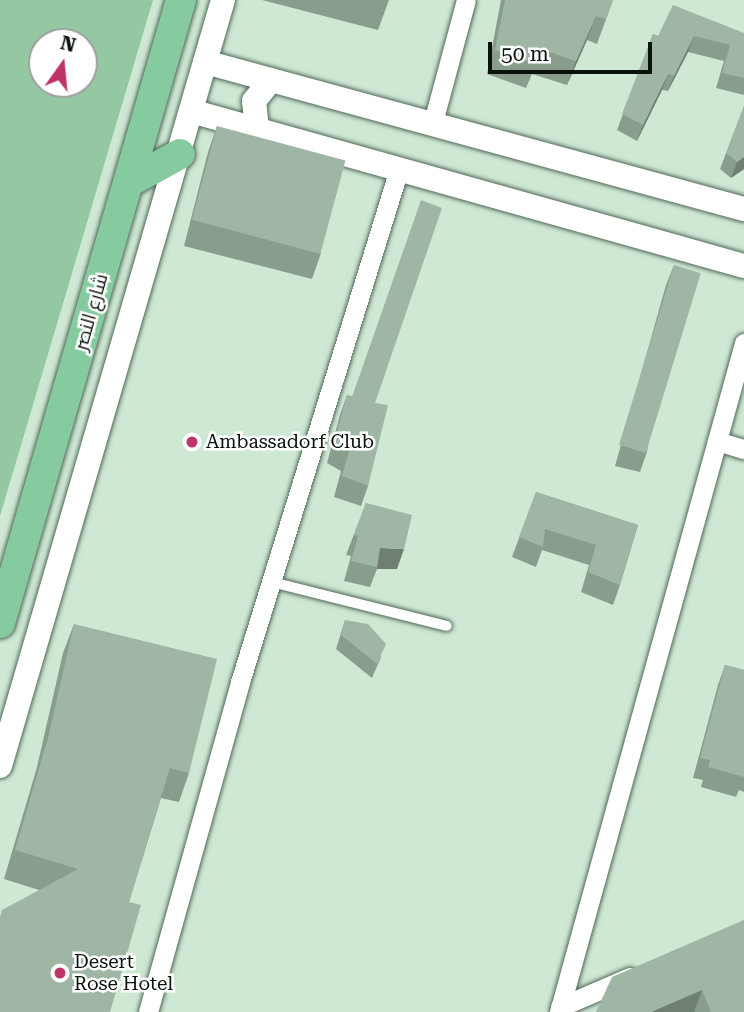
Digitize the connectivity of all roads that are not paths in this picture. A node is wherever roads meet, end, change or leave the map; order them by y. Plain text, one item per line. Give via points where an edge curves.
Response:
1 (181, 0) edge
2 (223, 0) edge
3 (466, 0) edge
4 (205, 62) junction
5 (271, 79) junction
6 (191, 111) junction
7 (433, 122) junction
8 (257, 129) junction
9 (180, 154) junction
10 (398, 169) junction
11 (129, 182) junction
12 (744, 209) edge
13 (744, 266) edge
14 (744, 343) edge
15 (717, 441) junction
16 (744, 449) edge
17 (272, 582) junction
18 (0, 623) edge
19 (447, 626) dead end
20 (0, 766) edge
21 (646, 970) edge
22 (559, 1009) edge
23 (148, 1012) edge

1 - 11 main road, شارع النصر
2 - 4 street
3 - 7 street
4 - 5 street
4 - 6 street
5 - 7 street
5 - 8 street via 254,101
6 - 8 street
6 - 9 street
7 - 12 street
8 - 10 street
9 - 11 main road
9 - 20 street
10 - 13 street
10 - 17 street
11 - 18 main road, شارع النصر
14 - 15 street
15 - 16 street
15 - 22 street
17 - 19 lane
17 - 23 street
21 - 22 street

